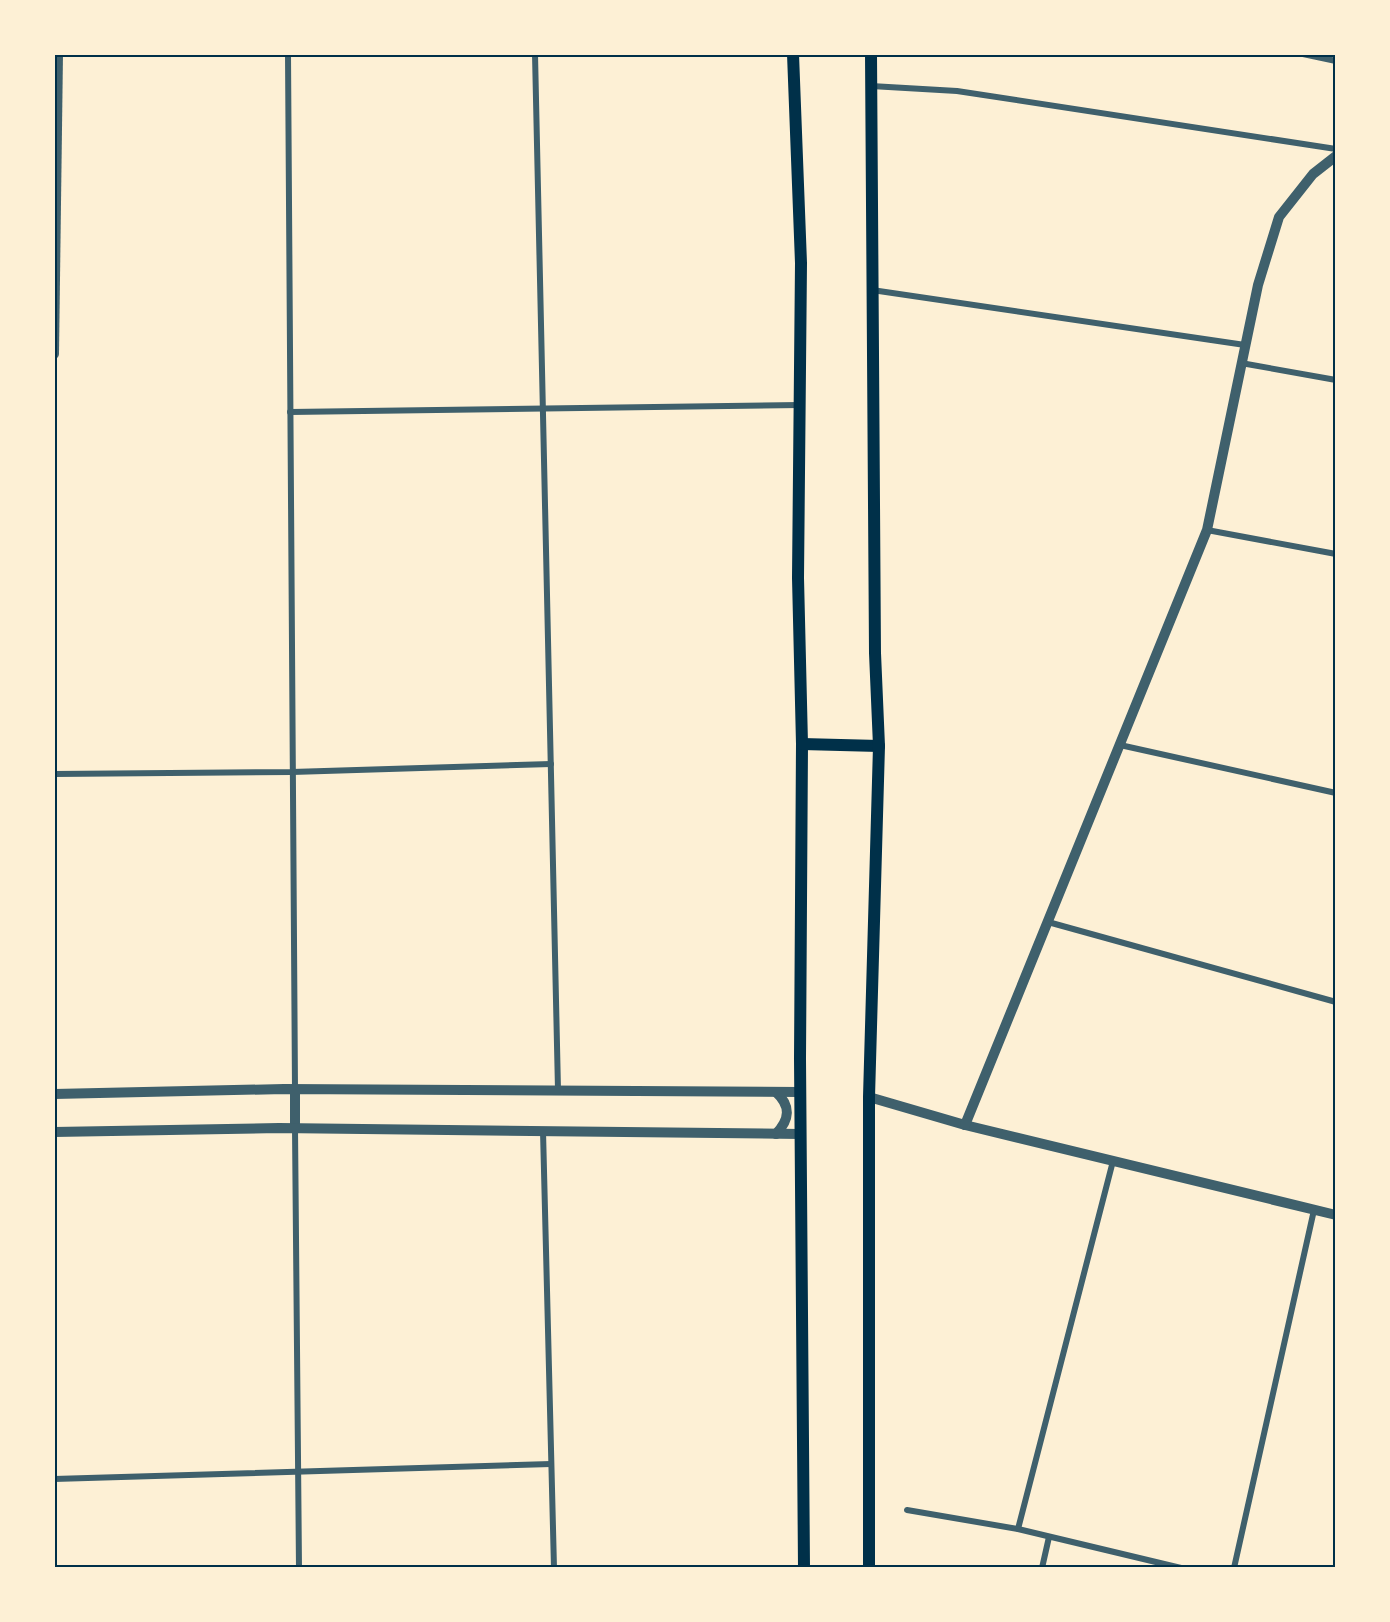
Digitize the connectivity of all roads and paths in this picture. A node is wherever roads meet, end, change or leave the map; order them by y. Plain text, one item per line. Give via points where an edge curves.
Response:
1 (58, 54) edge
2 (288, 54) edge
3 (536, 54) edge
4 (793, 54) edge
5 (871, 54) edge
6 (1303, 54) edge
7 (1336, 61) edge
8 (871, 86) junction
9 (1336, 149) edge
10 (1336, 156) edge
11 (872, 290) junction
12 (1245, 345) junction
13 (54, 354) edge
14 (1242, 363) junction
15 (1336, 380) edge
16 (800, 405) junction
17 (543, 410) junction
18 (290, 412) junction
19 (1207, 530) junction
20 (1336, 554) edge
21 (802, 744) junction
22 (1120, 745) junction
23 (879, 746) junction
24 (551, 764) junction
25 (292, 772) junction
26 (54, 774) edge
27 (1336, 794) edge
28 (1048, 922) junction
29 (1336, 1002) edge
30 (295, 1089) junction
31 (558, 1090) junction
32 (776, 1092) junction
33 (800, 1092) junction
34 (54, 1094) edge
35 (869, 1097) junction
36 (965, 1125) junction
37 (295, 1128) junction
38 (543, 1131) junction
39 (54, 1132) edge
40 (776, 1134) junction
41 (800, 1134) junction
42 (1113, 1161) junction
43 (1314, 1210) junction
44 (1336, 1215) edge
45 (551, 1464) junction
46 (298, 1472) junction
47 (54, 1479) edge
48 (907, 1510) dead end
49 (1018, 1529) junction
50 (1049, 1537) junction
51 (298, 1568) edge
52 (554, 1568) edge
53 (804, 1568) edge
54 (869, 1568) edge
55 (1042, 1568) edge
56 (1181, 1568) edge
57 (1234, 1568) edge

1 - 13 street
2 - 18 street
3 - 17 street
4 - 16 main road via 801,263
5 - 8 main road
6 - 7 street
8 - 9 street via 957,91
8 - 11 main road
10 - 12 street via 1312,174 1279,218
11 - 12 street
11 - 23 main road
12 - 14 street
14 - 15 street
14 - 19 street
16 - 17 street
16 - 21 main road via 798,578
17 - 18 street
17 - 24 street
18 - 25 street
19 - 20 street
19 - 22 street
21 - 23 main road
21 - 33 main road
22 - 27 street
22 - 28 street
23 - 35 main road
24 - 25 street
24 - 31 street
25 - 26 street
25 - 30 street
28 - 29 street
28 - 36 street
30 - 31 street
30 - 34 street
30 - 37 street
31 - 32 street
32 - 33 street
32 - 40 street via 788,1112
33 - 41 main road
35 - 36 street
35 - 54 main road
36 - 42 street
37 - 38 street
37 - 39 street
37 - 46 street
38 - 40 street
38 - 45 street
40 - 41 street
41 - 53 main road
42 - 43 street
42 - 49 street
43 - 44 street
43 - 57 street
45 - 46 street
45 - 52 street
46 - 47 street
46 - 51 street
48 - 49 street
49 - 50 street
50 - 55 street
50 - 56 street

